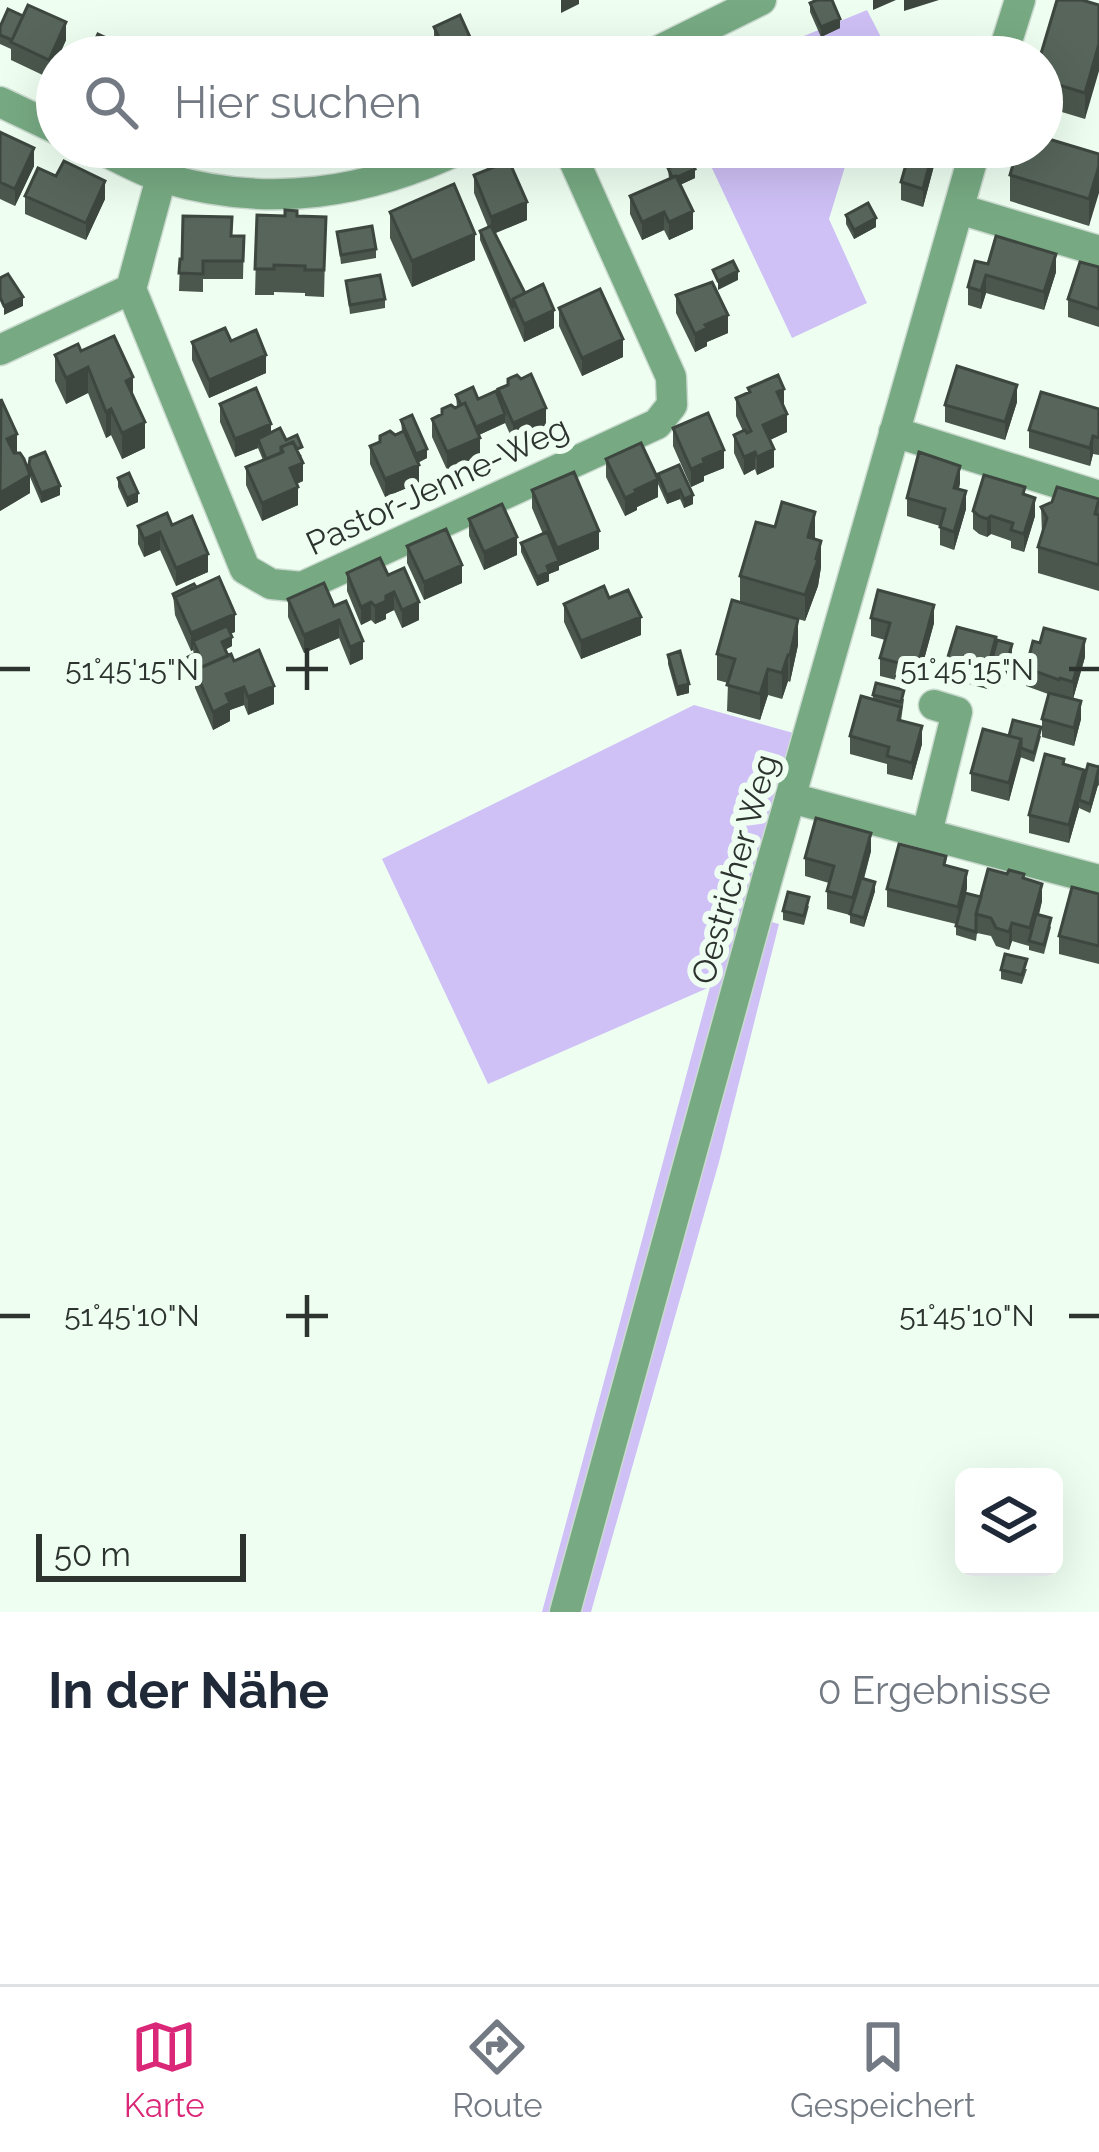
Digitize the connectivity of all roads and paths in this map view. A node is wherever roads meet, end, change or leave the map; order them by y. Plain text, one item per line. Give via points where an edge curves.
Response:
1 (760, 0) edge
2 (1020, 0) edge
3 (688, 36) edge
4 (1009, 36) edge
5 (0, 102) edge
6 (36, 119) edge
7 (140, 168) edge
8 (419, 168) edge
9 (577, 168) edge
10 (970, 168) edge
11 (161, 178) junction
12 (959, 209) junction
13 (1099, 251) edge
14 (130, 289) junction
15 (0, 350) edge
16 (894, 432) junction
17 (1099, 496) edge
18 (958, 712) dead end
19 (791, 798) junction
20 (927, 833) junction
21 (1099, 880) edge
22 (565, 1612) edge

1 - 3 street
2 - 4 street
5 - 6 street
7 - 11 street
8 - 11 street via 326,194 242,195
9 - 14 street, Pastor-Jenne-Weg via 670,377 672,405 657,424 302,587 271,584 245,568
10 - 12 street, Oestricher Weg
11 - 14 street
12 - 13 street
12 - 16 street, Oestricher Weg
14 - 15 street
16 - 17 street
16 - 19 street, Oestricher Weg
18 - 20 street
19 - 20 street
19 - 22 street, Oestricher Weg
20 - 21 street

